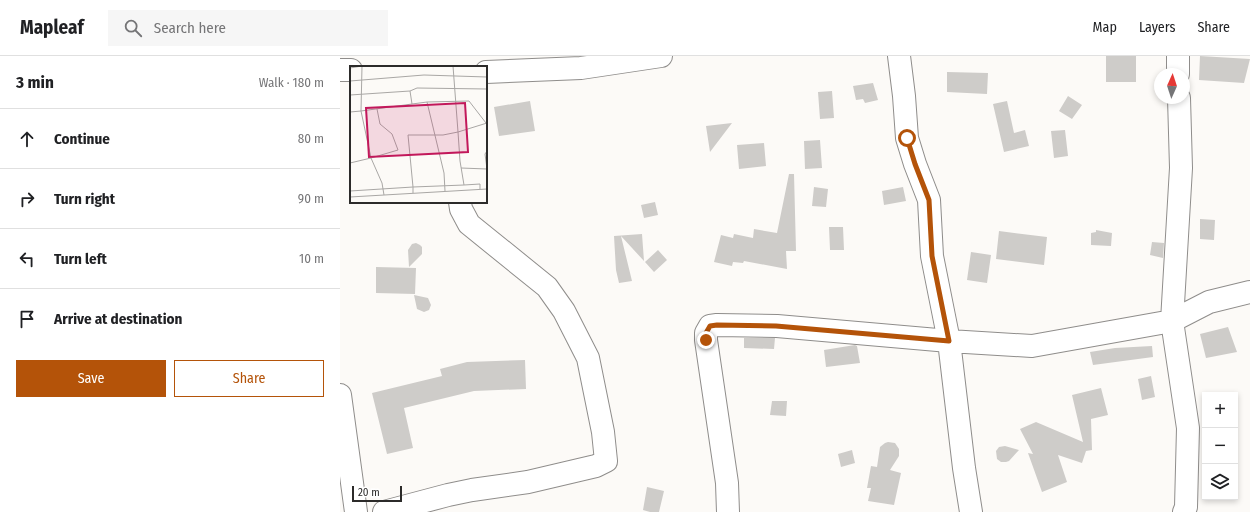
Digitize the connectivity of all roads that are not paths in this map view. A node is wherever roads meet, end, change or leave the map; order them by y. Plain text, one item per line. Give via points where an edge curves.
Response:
1 (661, 56) edge
2 (899, 56) edge
3 (1178, 56) edge
4 (1178, 68) edge
5 (487, 72) edge
6 (1179, 104) edge
7 (460, 203) edge
8 (1250, 292) edge
9 (1172, 321) junction
10 (949, 341) junction
11 (340, 395) edge
12 (356, 512) edge
13 (384, 512) edge
14 (728, 512) edge
15 (971, 512) edge
16 (1184, 512) edge

1 - 5 street via 581,68
2 - 10 street via 907,138 929,200 932,256
3 - 4 street
6 - 9 street via 1181,168
7 - 13 street via 469,224 547,287 564,311 588,358 603,432 606,461 596,466 528,482 448,494
8 - 9 street via 1209,302
9 - 10 street via 1032,346
9 - 16 street via 1188,428
10 - 14 street via 776,326 710,326 706,340 727,483
10 - 15 street
11 - 12 street

